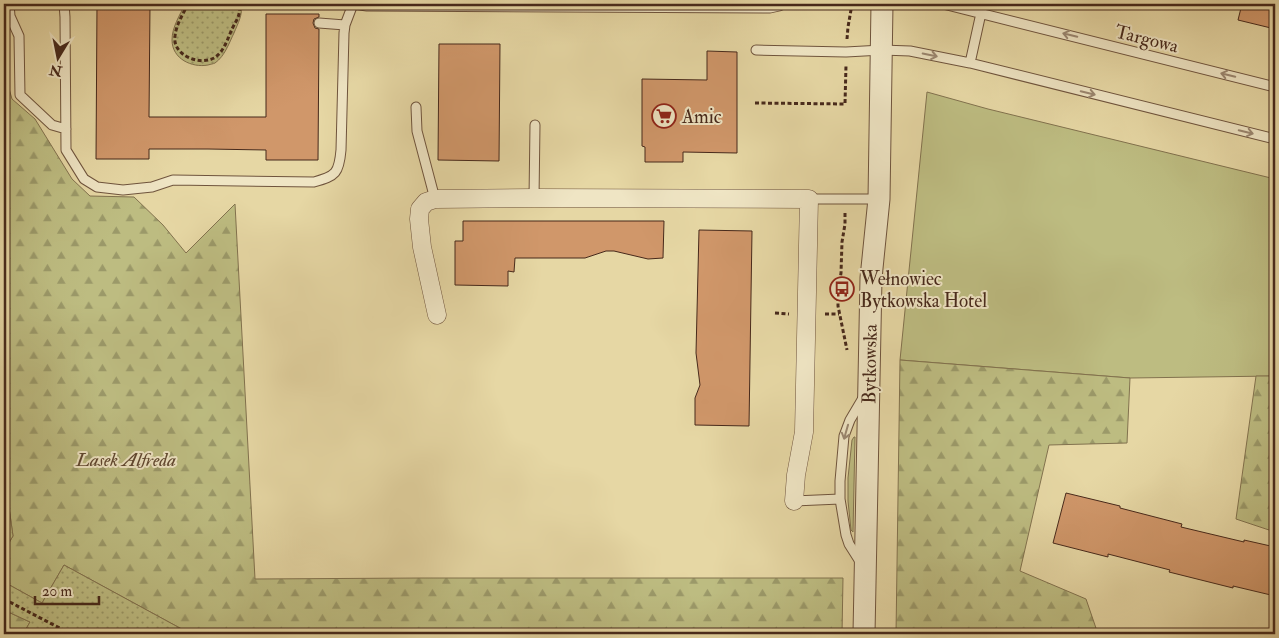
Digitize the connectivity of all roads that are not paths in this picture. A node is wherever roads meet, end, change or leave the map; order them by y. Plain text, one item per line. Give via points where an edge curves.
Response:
1 (9, 4) edge
2 (64, 4) edge
3 (784, 4) edge
4 (882, 4) edge
5 (943, 4) edge
6 (485, 5) edge
7 (982, 8) edge
8 (319, 23) dead end
9 (345, 25) junction
10 (756, 50) dead end
11 (882, 50) junction
12 (970, 64) junction
13 (1275, 87) edge
14 (416, 107) dead end
15 (535, 125) dead end
16 (66, 128) junction
17 (1275, 139) edge
18 (534, 198) junction
19 (435, 199) junction
20 (809, 199) junction
21 (879, 199) junction
22 (437, 315) dead end
23 (868, 389) junction
24 (840, 499) junction
25 (794, 501) joint
26 (865, 569) junction
27 (864, 634) edge

1 - 16 lane via 10,16 19,36 20,95 52,125
2 - 16 lane
3 - 6 lane via 770,8
4 - 11 street, Bytkowska
5 - 7 lane, Targowa
6 - 9 lane via 353,4
7 - 12 lane
13 -> 7 lane, Targowa
8 - 9 lane
9 - 16 lane via 340,166 328,178 314,182 173,180 152,187 123,190 97,187 84,179 66,150
10 - 11 lane
11 -> 12 lane via 910,51
11 - 21 street, Bytkowska
12 -> 17 lane
14 - 19 lane via 417,131
15 - 18 lane
18 - 19 street
18 - 20 street
19 - 22 street via 426,202 420,210 419,219
20 - 21 lane
20 - 25 street via 804,432
21 - 23 street, Bytkowska via 871,278
23 -> 24 lane via 844,436
23 - 26 street, Bytkowska
24 - 25 lane
24 - 26 lane via 849,544
26 - 27 street, Bytkowska

